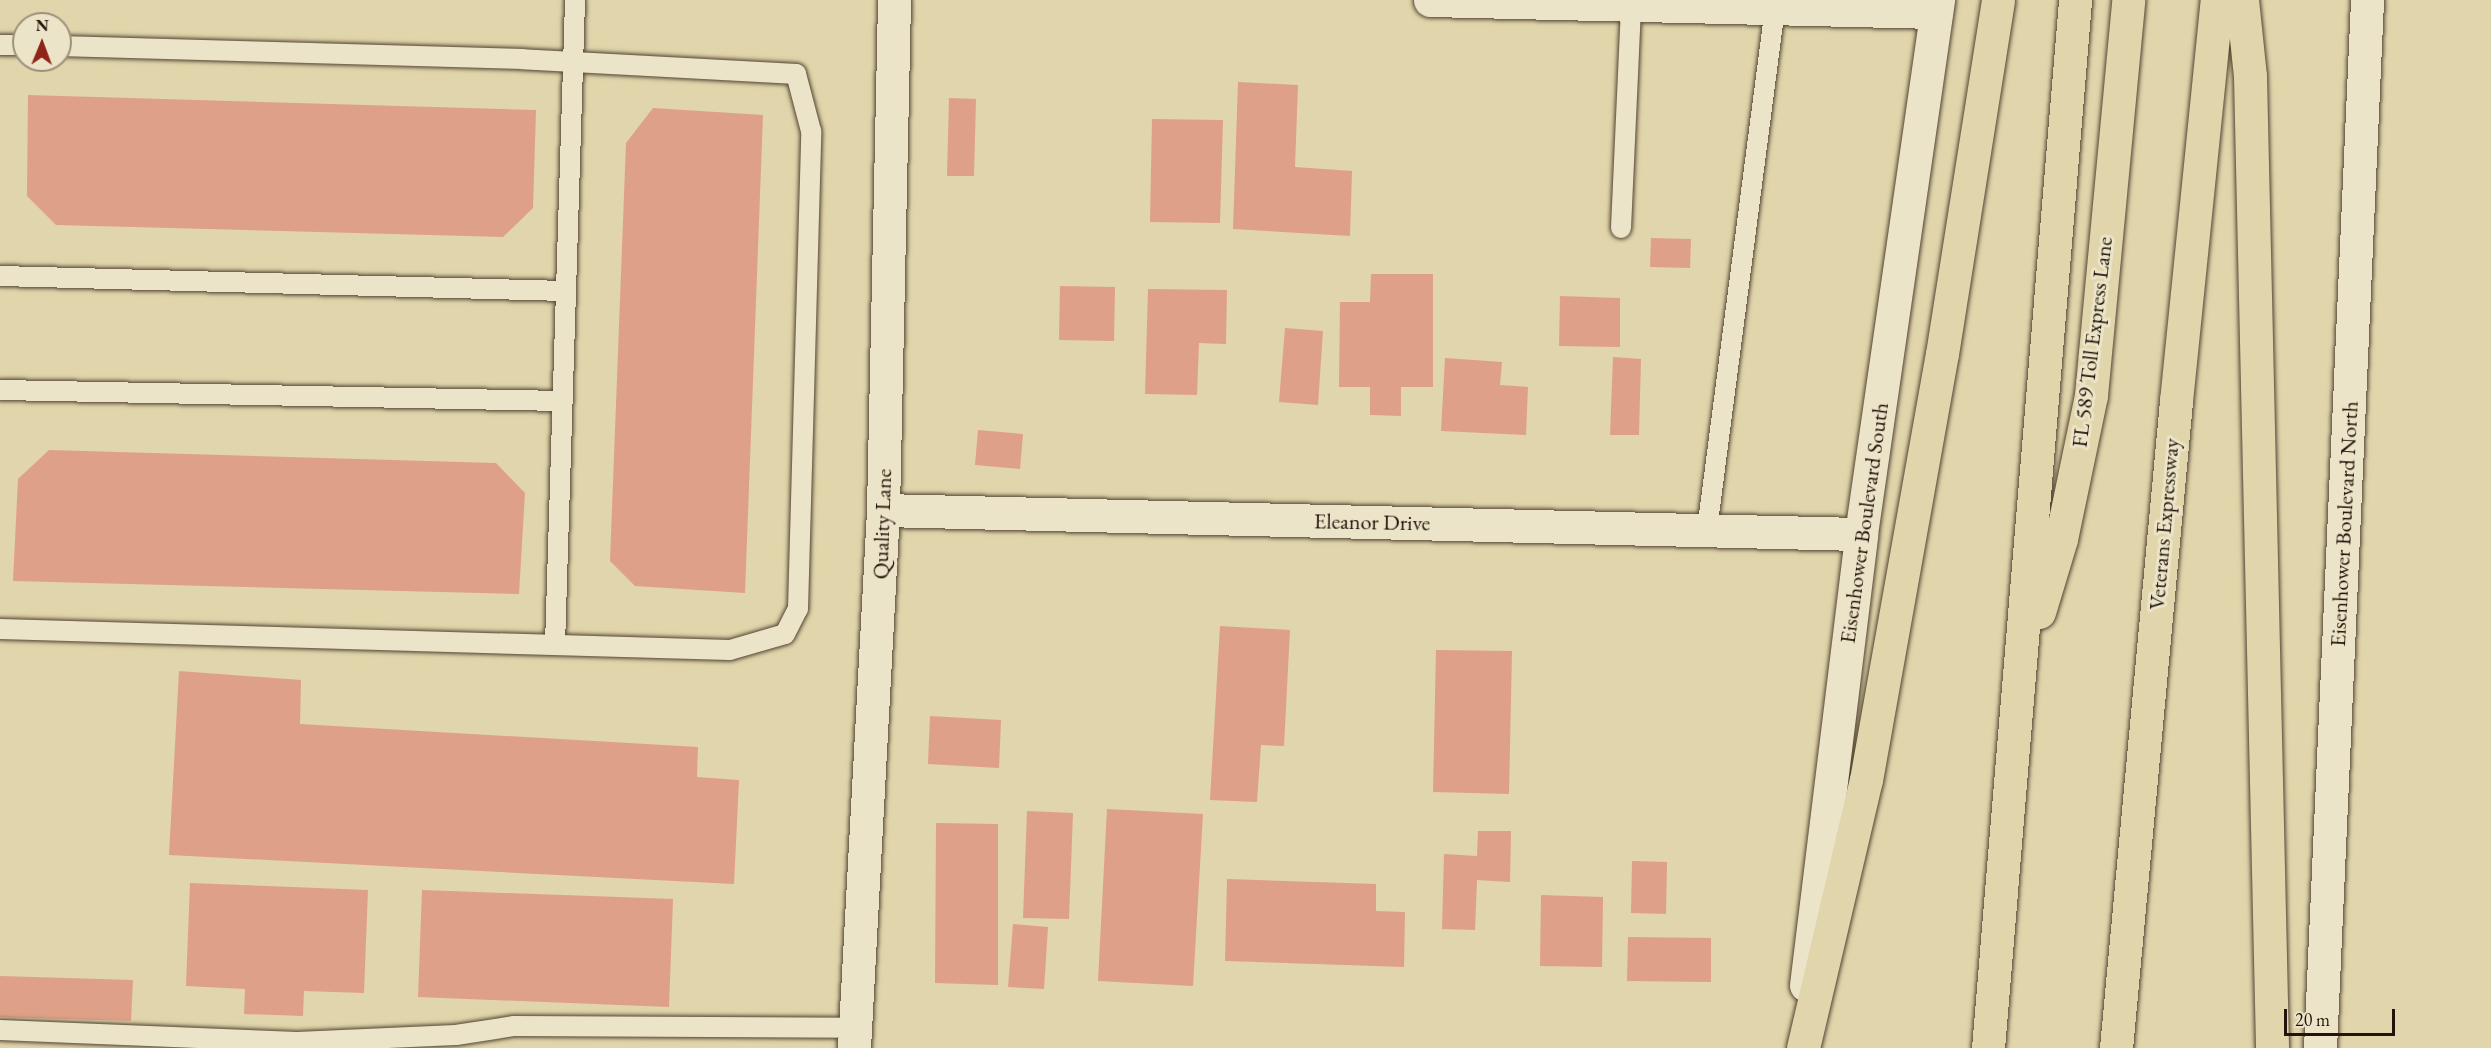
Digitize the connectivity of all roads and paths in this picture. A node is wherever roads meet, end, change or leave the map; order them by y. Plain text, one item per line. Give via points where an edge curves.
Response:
1 (574, 0) edge
2 (894, 0) edge
3 (1430, 0) edge
4 (1998, 0) edge
5 (2075, 0) edge
6 (2128, 0) edge
7 (2217, 0) edge
8 (2242, 0) edge
9 (2367, 0) edge
10 (1698, 3) edge
11 (1631, 5) junction
12 (1937, 6) edge
13 (1775, 8) junction
14 (72, 46) edge
15 (571, 62) junction
16 (1621, 228) dead end
17 (0, 276) edge
18 (565, 291) junction
19 (0, 390) edge
20 (562, 401) junction
21 (884, 510) junction
22 (1707, 530) junction
23 (1861, 534) junction
24 (0, 629) edge
25 (555, 645) junction
26 (2020, 677) junction
27 (0, 1030) edge
28 (854, 1038) edge
29 (1798, 1048) edge
30 (1803, 1048) edge
31 (1988, 1048) edge
32 (2116, 1048) edge
33 (2272, 1048) edge
34 (2320, 1048) edge

1 - 15 lane
2 - 21 street, Quality Lane
3 - 11 street
4 - 30 highway via 1942,354 1866,780
5 - 26 highway
6 - 26 highway, FL 589 Toll Express Lane via 2091,395 2061,539
7 - 32 highway, Veterans Expressway
8 - 33 highway via 2250,76
9 - 34 street, Eisenhower Boulevard North
10 - 11 street
10 - 13 street
11 - 16 lane
12 - 13 street
12 - 23 street, Eisenhower Boulevard South
13 - 22 lane
14 - 15 lane
15 - 18 lane
15 - 25 lane via 796,74 811,130 807,357 798,609 785,634 730,650
17 - 18 lane
18 - 20 lane
19 - 20 lane
20 - 25 lane
21 - 22 street, Eleanor Drive
21 - 28 street, Quality Lane
22 - 23 street, Eleanor Drive
23 - 29 street, Eisenhower Boulevard South
24 - 25 lane
26 - 31 highway
27 - 28 lane via 297,1042 456,1035 514,1026

